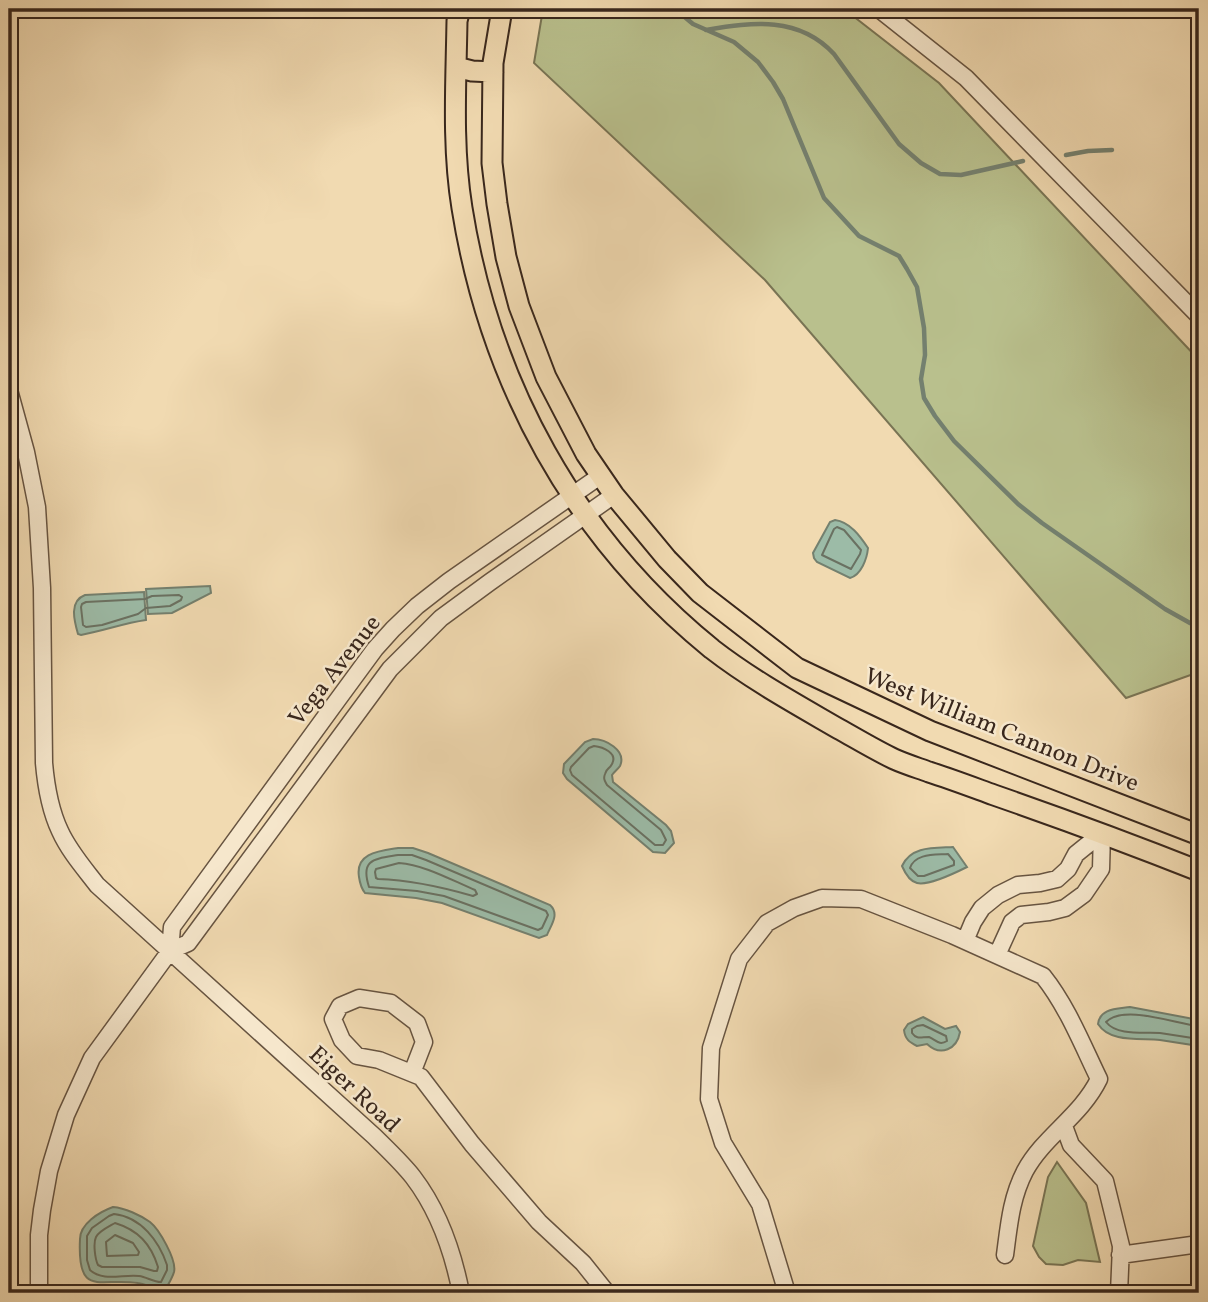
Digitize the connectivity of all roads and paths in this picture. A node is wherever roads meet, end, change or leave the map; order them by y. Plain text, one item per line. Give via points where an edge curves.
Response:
1 (460, 9) edge
2 (502, 9) edge
3 (879, 9) edge
4 (456, 67) junction
5 (493, 72) junction
6 (1199, 316) edge
7 (9, 390) edge
8 (600, 476) junction
9 (572, 494) junction
10 (614, 495) junction
11 (586, 515) junction
12 (1119, 804) junction
13 (1102, 833) junction
14 (1199, 835) edge
15 (1199, 871) edge
16 (965, 941) junction
17 (170, 951) junction
18 (997, 955) junction
19 (412, 1073) junction
20 (1064, 1126) junction
21 (1199, 1244) edge
22 (1005, 1255) dead end
23 (1121, 1255) junction
24 (39, 1293) edge
25 (461, 1293) edge
26 (607, 1293) edge
27 (787, 1293) edge
28 (1119, 1293) edge

1 - 4 main road
2 - 5 main road, West William Cannon Drive
3 - 6 street via 966,78
4 - 5 main road
4 - 9 main road via 462,206 484,308 520,403
5 - 8 main road, West William Cannon Drive via 492,163 506,257 546,377
7 - 17 street, Eiger Road via 37,507 44,763 52,811 70,850 97,885
8 - 9 street, Vega Avenue
8 - 10 main road, West William Cannon Drive
9 - 11 main road
9 - 17 street, Vega Avenue via 417,606 375,649 172,927
10 - 11 street, Vega Avenue
10 - 12 main road, West William Cannon Drive via 701,593 797,668 930,731
11 - 13 main road via 672,614 713,650 776,694 895,760
11 - 17 street, Vega Avenue via 442,618 390,669 188,943
12 - 13 main road
12 - 14 main road, West William Cannon Drive
13 - 15 main road
13 - 16 street via 1076,854 1057,878 1018,885 998,895 982,908
13 - 18 street via 1101,869 1084,894 1065,908 1021,915 1012,922
16 - 18 street
16 - 27 street via 861,899 822,898 767,923 739,959 711,1048 709,1099 723,1143 760,1204
17 - 24 street, Vega Avenue via 92,1058 66,1115 49,1171 40,1235
17 - 25 street, Eiger Road via 375,1137 413,1178 442,1227
18 - 20 street via 1042,976 1051,986 1099,1079 1091,1096
19 - 19 street via 357,1056 342,1040 333,1019 340,1006 359,998 391,1003 417,1023 424,1042
19 - 26 street via 421,1077 539,1222
20 - 22 street via 1026,1169 1017,1188
20 - 23 street via 1071,1145 1105,1181
21 - 23 street
23 - 28 street

